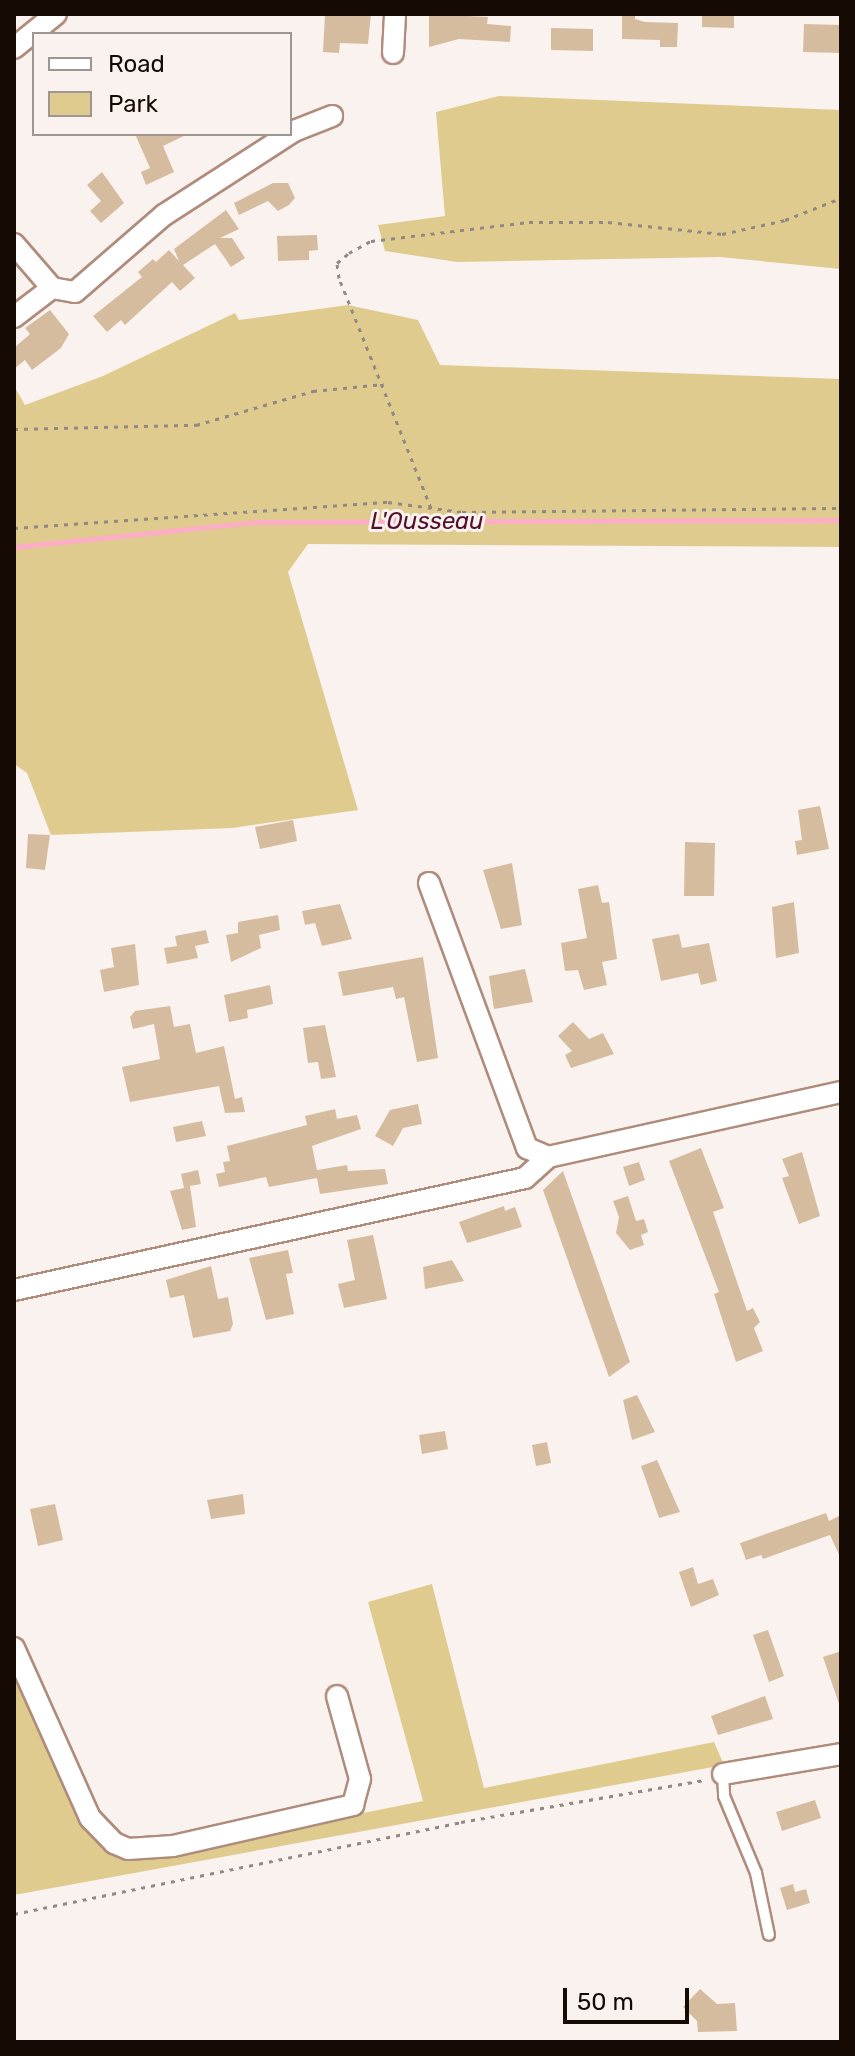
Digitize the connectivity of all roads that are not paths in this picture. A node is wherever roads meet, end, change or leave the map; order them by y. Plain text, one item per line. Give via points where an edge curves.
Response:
1 (56, 14) edge
2 (395, 14) edge
3 (34, 32) edge
4 (32, 33) edge
5 (14, 48) edge
6 (393, 53) dead end
7 (332, 116) dead end
8 (292, 132) edge
9 (286, 136) edge
10 (14, 244) edge
11 (52, 288) junction
12 (14, 317) edge
13 (429, 883) dead end
14 (841, 1092) edge
15 (548, 1157) junction
16 (14, 1290) edge
17 (14, 1648) edge
18 (337, 1696) dead end
19 (841, 1754) edge
20 (723, 1774) joint
21 (769, 1935) dead end

1 - 3 street
2 - 6 street
4 - 5 street
7 - 8 street
9 - 11 street via 164,215 75,292
10 - 11 street
11 - 12 street
13 - 15 street via 527,1148
14 - 15 street
15 - 16 street via 525,1178
17 - 18 street via 90,1818 101,1833 128,1849 173,1846 353,1805 360,1779
19 - 20 street
20 - 21 lane via 724,1796 756,1873

